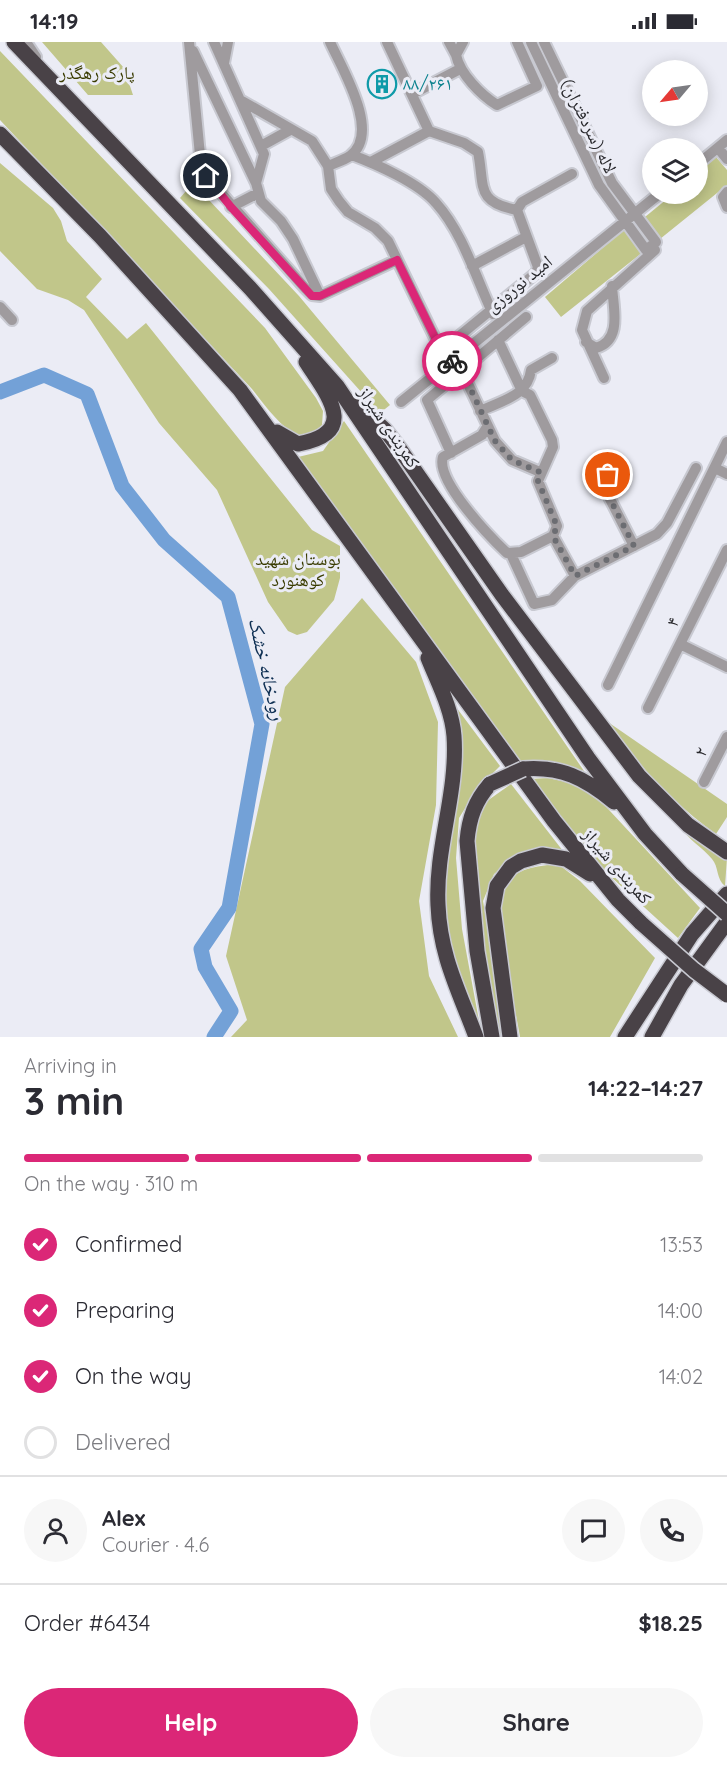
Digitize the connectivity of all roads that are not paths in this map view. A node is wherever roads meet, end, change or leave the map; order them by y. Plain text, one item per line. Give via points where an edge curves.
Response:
1 (14, 42) edge
2 (26, 42) edge
3 (189, 42) edge
4 (214, 42) edge
5 (228, 42) edge
6 (330, 42) edge
7 (387, 42) edge
8 (449, 42) edge
9 (463, 42) edge
10 (517, 42) edge
11 (531, 42) edge
12 (544, 42) edge
13 (456, 55) junction
14 (224, 63) junction
15 (460, 69) junction
16 (565, 84) junction
17 (55, 85) junction
18 (554, 90) junction
19 (412, 94) junction
20 (242, 101) junction
21 (290, 130) junction
22 (429, 131) junction
23 (0, 134) edge
24 (722, 144) edge
25 (6, 145) edge
26 (261, 146) junction
27 (352, 155) junction
28 (708, 156) edge
29 (727, 159) edge
30 (371, 162) junction
31 (328, 166) junction
32 (572, 174) dead end
33 (257, 188) junction
34 (727, 192) edge
35 (646, 204) edge
36 (231, 207) junction
37 (727, 207) edge
38 (518, 210) junction
39 (635, 213) junction
40 (623, 222) junction
41 (526, 237) junction
42 (653, 246) junction
43 (397, 260) junction
44 (472, 266) junction
45 (612, 286) junction
46 (320, 296) junction
47 (0, 307) edge
48 (491, 309) junction
49 (526, 317) dead end
50 (12, 320) dead end
51 (279, 320) junction
52 (498, 322) junction
53 (498, 340) junction
54 (586, 342) junction
55 (441, 351) junction
56 (552, 358) dead end
57 (452, 361) junction
58 (462, 371) junction
59 (604, 378) dead end
60 (338, 386) junction
61 (522, 391) junction
62 (401, 402) dead end
63 (480, 411) junction
64 (266, 422) junction
65 (487, 427) junction
66 (727, 442) edge
67 (451, 453) junction
68 (696, 468) dead end
69 (715, 468) junction
70 (540, 472) junction
71 (727, 474) edge
72 (608, 475) dead end
73 (553, 536) junction
74 (634, 546) junction
75 (727, 550) edge
76 (511, 554) junction
77 (575, 576) junction
78 (416, 631) junction
79 (680, 644) junction
80 (727, 667) edge
81 (608, 685) dead end
82 (648, 708) dead end
83 (727, 737) edge
84 (704, 782) dead end
85 (645, 834) junction
86 (727, 852) edge
87 (727, 894) edge
88 (618, 900) junction
89 (727, 914) edge
90 (727, 922) edge
91 (727, 995) edge
92 (476, 1037) edge
93 (492, 1037) edge
94 (510, 1037) edge
95 (625, 1037) edge
96 (652, 1037) edge

1 - 17 highway, کمربندی شیراز
2 - 17 street
3 - 33 street
3 - 36 street via 200,155 206,176
4 - 14 street
5 - 14 street
6 - 27 street via 362,122
7 - 19 street
8 - 13 street
9 - 13 street
10 - 15 street via 537,86 497,105
11 - 18 street, لاله (سردفتران)
12 - 16 street, لاله (سردفتران)
13 - 15 street
14 - 20 street
15 - 19 street
16 - 18 street
16 - 39 street, لاله (سردفتران) via 600,161
17 - 51 highway, کمربندی شیراز
18 - 40 street, لاله (سردفتران) via 599,185
19 - 22 street
20 - 21 street
20 - 26 street
21 - 26 street
21 - 31 street via 312,141
22 - 30 street
22 - 38 street via 478,152 485,196 501,207
23 - 25 highway, کمربندی شیراز
24 - 28 street
24 - 29 street
25 - 64 highway, کمربندی شیراز via 100,236
26 - 33 street via 264,154
27 - 30 street
27 - 31 street
30 - 44 street via 437,204
31 - 43 street via 331,189 339,201 388,241
32 - 38 street via 522,202
33 - 36 street
33 - 46 street via 261,201 293,239
34 - 37 street via 723,197
35 - 39 street, امید نوروزی
36 - 46 street via 312,296
38 - 41 street
39 - 40 street, امید نوروزی
39 - 42 street, لاله (سردفتران) via 656,242
40 - 42 street, لاله (سردفتران) via 646,250
40 - 52 street, امید نوروزی
41 - 44 street
41 - 48 street via 538,267 536,273
42 - 45 street via 655,249
43 - 46 street
43 - 55 street
44 - 48 street
45 - 54 street via 587,311 582,322
45 - 54 street via 615,311 611,336 596,348
47 - 50 street
48 - 52 street
48 - 55 street
49 - 53 street
51 - 60 highway, کمربندی شیراز
51 - 64 highway via 332,401 334,425 321,438 298,444
52 - 57 street, امید نوروزی
53 - 58 street
53 - 61 street
54 - 59 street
55 - 57 street
56 - 61 street via 531,370
57 - 58 street
57 - 62 street, امید نوروزی
58 - 63 street
58 - 67 street via 427,400
60 - 85 highway, کمربندی شیراز via 552,706
60 - 86 highway via 385,430 502,595 639,776 688,825
61 - 63 street
61 - 70 street via 530,395 552,440 553,447
63 - 65 street
64 - 78 highway, کمربندی شیراز
65 - 67 street via 482,435
65 - 70 street via 512,460
66 - 69 street
67 - 76 street via 443,457 441,464 449,485
68 - 74 street via 667,523 657,534
69 - 71 street
69 - 81 street
70 - 73 street via 538,481 557,526
72 - 74 street via 609,497
73 - 76 street
73 - 77 street
74 - 77 street
75 - 79 street, ۴
76 - 77 street via 534,604 552,600
78 - 88 highway, کمربندی شیراز via 508,760
78 - 92 highway via 445,699 454,736 452,782 439,864 438,907 451,979
79 - 80 street
79 - 82 street, ۴
83 - 84 street, ۲
85 - 89 highway, کمربندی شیراز, bridge
85 - 93 highway, bridge via 588,781 565,772 523,770 490,784 474,808 467,841 477,951
87 - 95 highway via 692,934
88 - 91 highway, کمربندی شیراز, bridge
88 - 94 highway via 585,869 554,855 533,856 502,876 493,908
90 - 96 highway via 681,985

